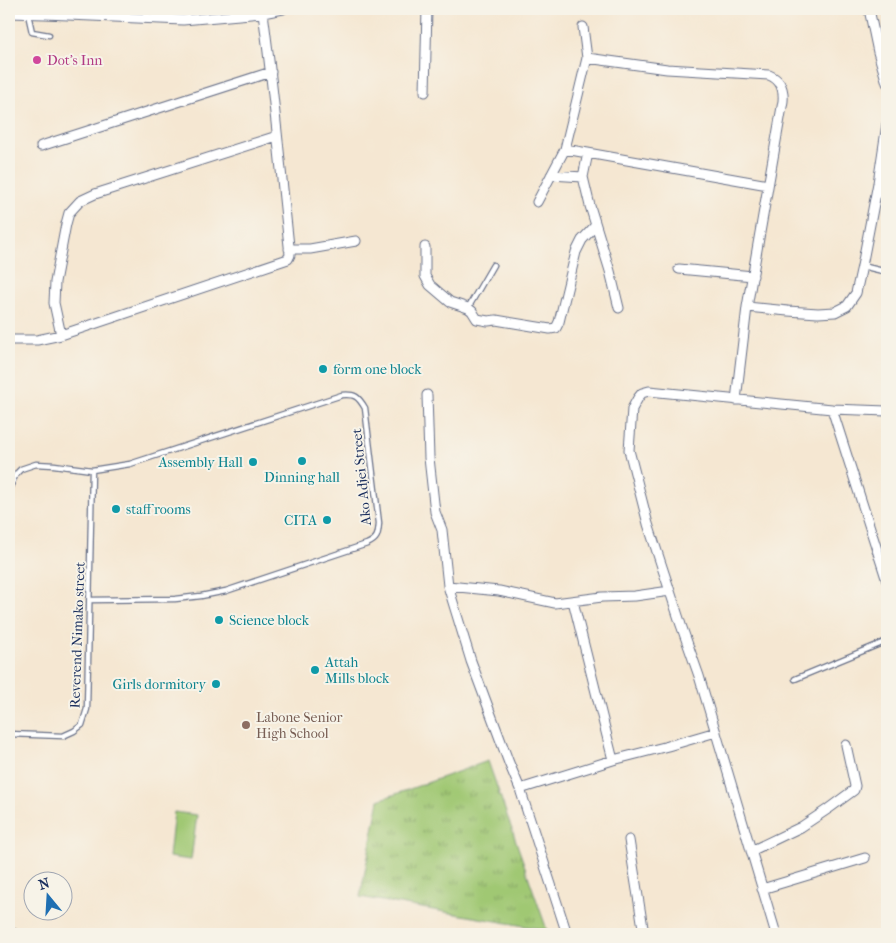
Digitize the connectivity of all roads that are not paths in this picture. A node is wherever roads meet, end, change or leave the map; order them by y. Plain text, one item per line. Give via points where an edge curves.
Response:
1 (283, 9) edge
2 (427, 9) edge
3 (869, 9) edge
4 (46, 11) edge
5 (262, 11) edge
6 (232, 12) edge
7 (109, 13) edge
8 (144, 13) edge
9 (9, 14) edge
10 (28, 14) junction
11 (583, 27) dead end
12 (49, 35) dead end
13 (587, 58) junction
14 (271, 72) junction
15 (887, 83) edge
16 (425, 92) dead end
17 (887, 124) edge
18 (277, 136) junction
19 (41, 146) dead end
20 (565, 149) junction
21 (588, 153) junction
22 (551, 175) junction
23 (583, 177) junction
24 (768, 185) junction
25 (537, 202) dead end
26 (595, 226) junction
27 (356, 241) dead end
28 (425, 247) dead end
29 (289, 249) junction
30 (493, 265) dead end
31 (862, 266) junction
32 (679, 269) dead end
33 (887, 272) edge
34 (753, 276) junction
35 (747, 307) junction
36 (468, 308) junction
37 (619, 308) dead end
38 (61, 335) junction
39 (9, 340) edge
40 (427, 395) dead end
41 (736, 400) junction
42 (832, 409) junction
43 (887, 412) edge
44 (92, 470) junction
45 (9, 489) edge
46 (9, 502) edge
47 (9, 517) edge
48 (887, 581) edge
49 (448, 586) junction
50 (670, 590) junction
51 (90, 600) junction
52 (573, 601) junction
53 (887, 641) edge
54 (795, 679) dead end
55 (716, 732) junction
56 (9, 734) edge
57 (846, 745) dead end
58 (612, 760) junction
59 (520, 789) junction
60 (629, 840) dead end
61 (751, 851) junction
62 (865, 858) dead end
63 (762, 889) junction
64 (9, 933) edge
65 (15, 934) edge
66 (567, 934) edge
67 (644, 934) edge
68 (776, 934) edge

1 - 5 street
2 - 16 street
3 - 15 street
4 - 7 street
4 - 10 street
5 - 6 street
5 - 14 street
6 - 8 street via 183,20
7 - 8 street
9 - 10 street
10 - 12 lane via 32,32
11 - 13 street
13 - 20 street
13 - 24 street via 667,69 769,75 777,79 783,101
14 - 18 street
14 - 19 street
17 - 31 street
18 - 29 street
18 - 38 street via 80,200 69,213 55,282 54,303
20 - 21 street
20 - 22 street
21 - 23 street
21 - 24 street
22 - 23 street
22 - 25 street
23 - 26 street
24 - 34 street
26 - 36 street via 576,252 556,328 480,320
26 - 37 street
27 - 29 street
28 - 36 street via 425,276 430,285 450,302
29 - 38 street via 285,261
30 - 36 lane
31 - 33 lane
31 - 35 street via 852,300 835,312
32 - 34 street
34 - 35 street
35 - 41 street
38 - 39 street via 37,340
40 - 49 street via 429,458
41 - 42 street
41 - 50 street via 649,391 638,398 632,409 629,450 648,524
42 - 43 street
42 - 48 street
44 - 45 lane via 36,464 21,469
44 - 51 lane, Reverend Nimako street
44 - 51 lane, Ako Adjei Street via 130,464 353,394 365,408 379,523 374,541 226,591 175,599
46 - 47 lane
49 - 52 street via 500,591 555,603
49 - 59 street via 471,661
50 - 52 street
50 - 55 street
51 - 56 lane, Reverend Nimako street via 87,709 82,724 63,736
52 - 58 street
53 - 54 lane
55 - 58 street
55 - 61 street
57 - 61 street via 854,790 796,830
58 - 59 street
59 - 66 street
60 - 67 street
61 - 63 street
62 - 63 street
63 - 68 street
64 - 65 street

